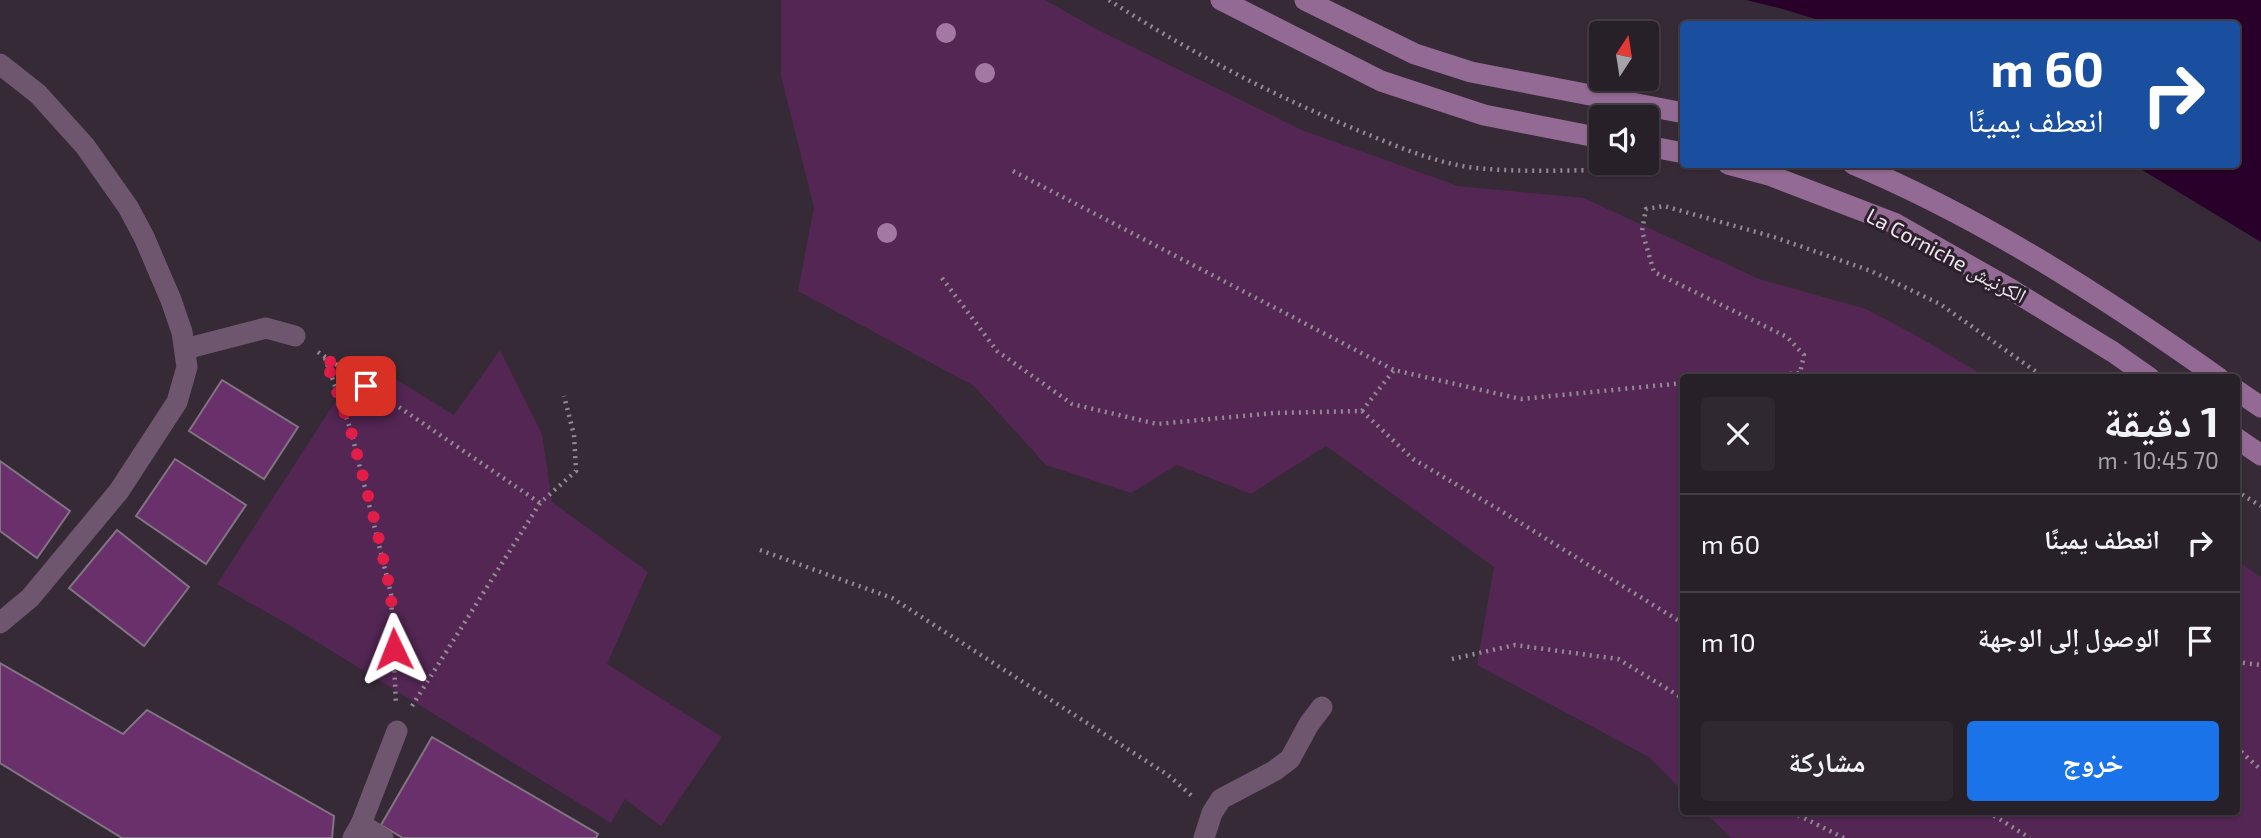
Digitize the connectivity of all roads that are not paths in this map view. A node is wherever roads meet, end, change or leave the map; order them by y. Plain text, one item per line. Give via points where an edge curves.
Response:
1 (1221, 0) edge
2 (1305, 0) edge
3 (0, 64) edge
4 (1680, 112) edge
5 (1589, 136) edge
6 (1659, 148) edge
7 (1680, 152) edge
8 (1741, 168) edge
9 (1862, 168) edge
10 (295, 336) road end
11 (185, 349) junction
12 (2144, 374) edge
13 (2213, 374) edge
14 (2240, 393) edge
15 (2261, 407) edge
16 (2240, 441) edge
17 (2261, 455) edge
18 (0, 623) edge
19 (1322, 707) dead end
20 (397, 731) road end
21 (357, 831) edge
22 (383, 838) edge
23 (1204, 838) edge

1 - 5 main road via 1381,81 1484,115
2 - 4 main road via 1415,54 1471,72
3 - 11 street via 38,94 110,178 155,261
6 - 7 main road
8 - 12 main road, La Corniche الكرنيش via 1894,223 2012,290
9 - 13 main road, La Corniche الكرنيش via 1994,233
10 - 11 street via 266,328
11 - 18 street via 187,367 177,402 119,491 30,598
14 - 15 main road
16 - 17 main road
19 - 23 street via 1290,759 1221,799
20 - 21 street
21 - 22 street

